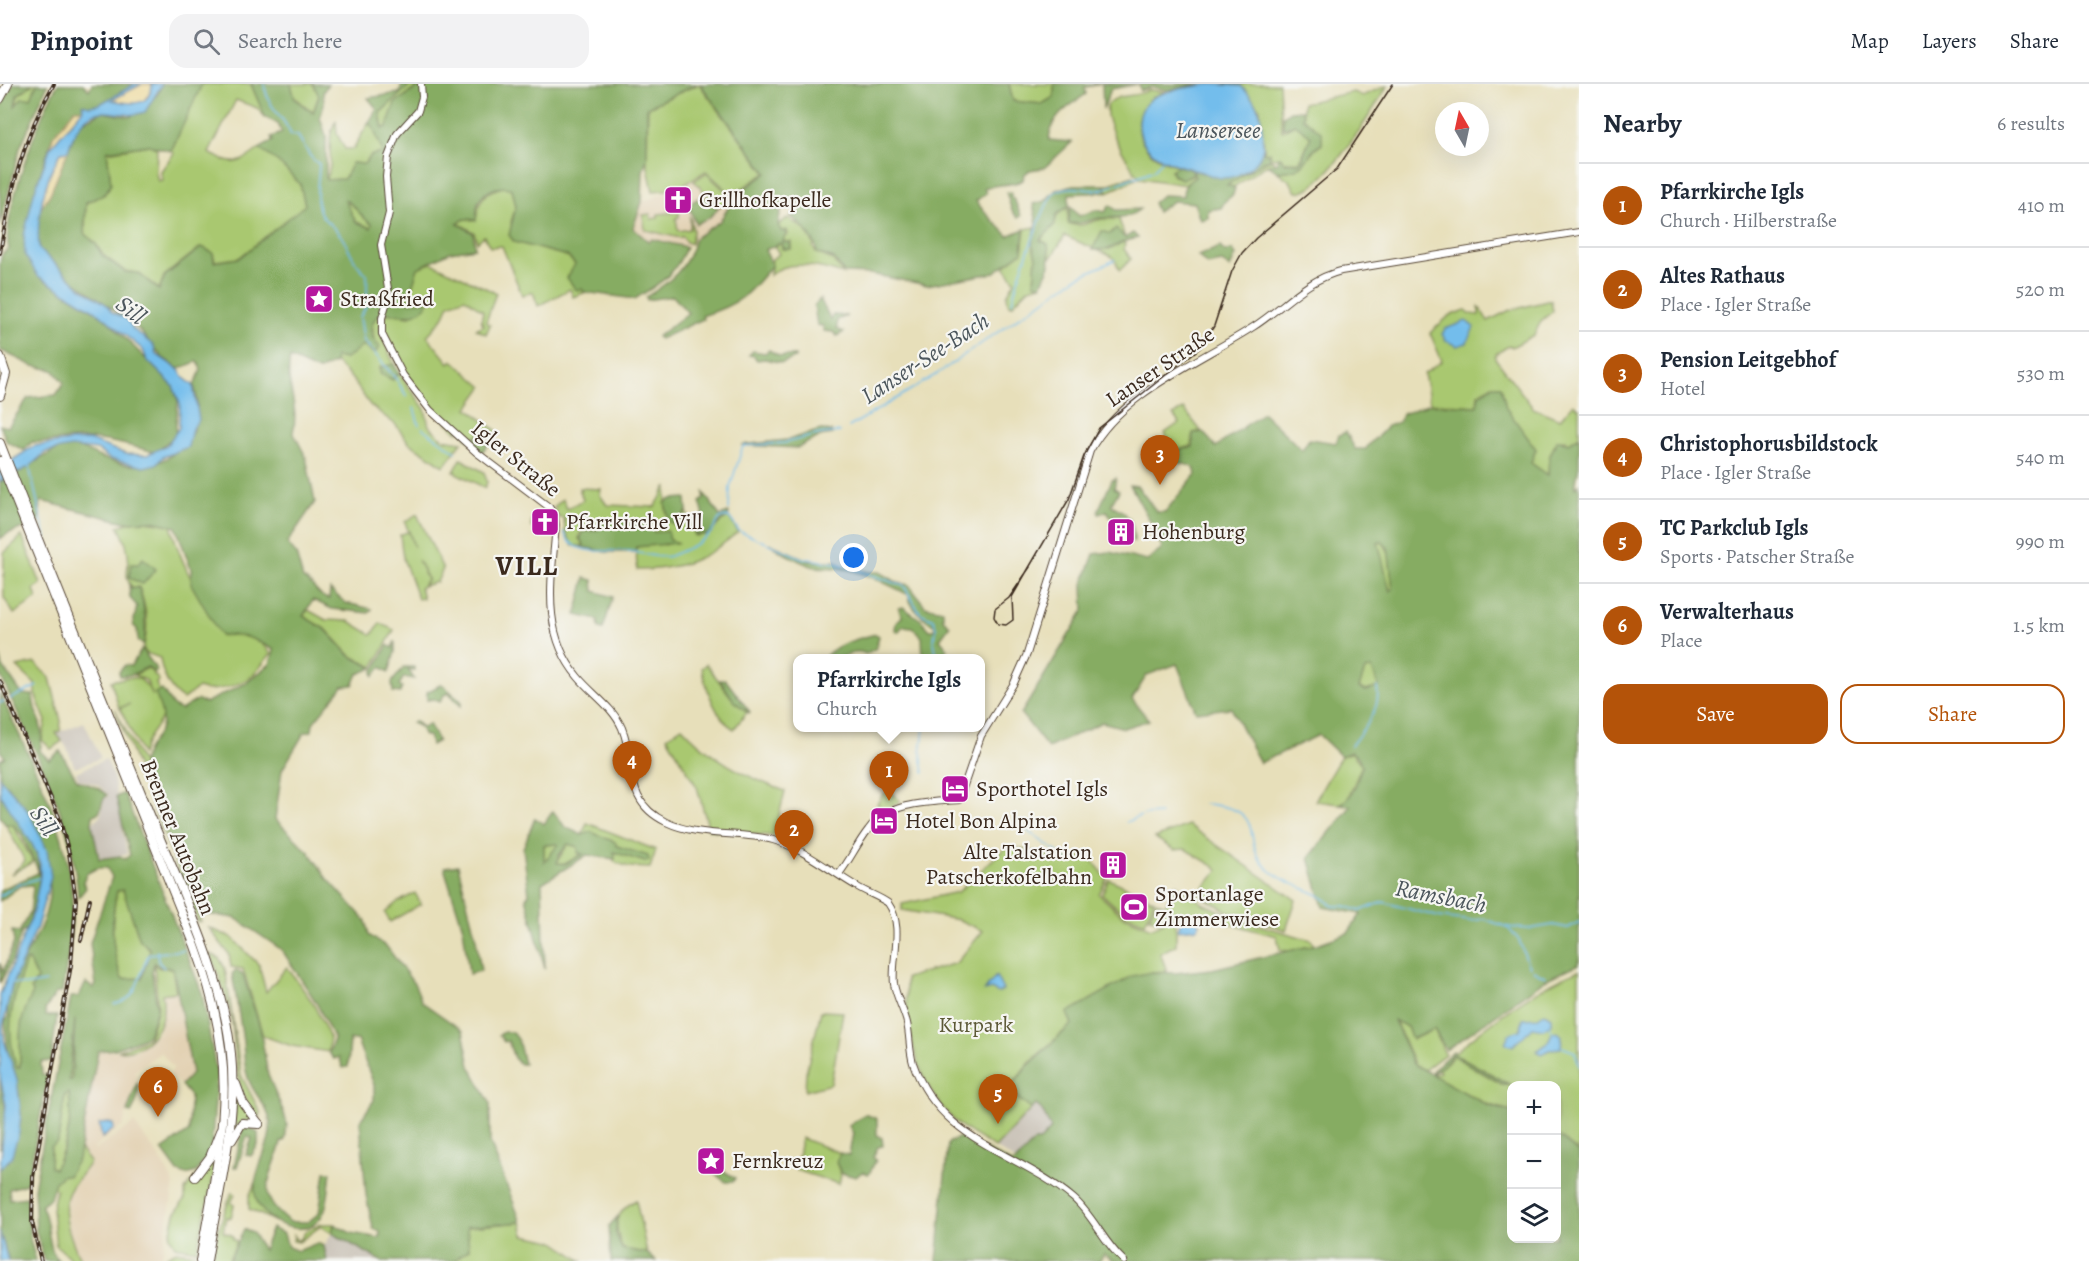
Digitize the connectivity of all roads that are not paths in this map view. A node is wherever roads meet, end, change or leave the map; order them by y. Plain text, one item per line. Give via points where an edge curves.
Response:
1 (8, 84) edge
2 (421, 84) edge
3 (0, 99) edge
4 (1579, 232) edge
5 (0, 356) edge
6 (0, 361) edge
7 (0, 382) edge
8 (0, 396) edge
9 (0, 443) edge
10 (0, 461) edge
11 (28, 521) junction
12 (985, 729) edge
13 (983, 732) edge
14 (839, 874) junction
15 (199, 946) junction
16 (231, 1053) junction
17 (225, 1115) junction
18 (228, 1150) junction
19 (195, 1177) dead end
20 (206, 1247) junction
21 (203, 1260) edge
22 (1125, 1261) edge

1 - 3 highway
2 - 14 main road, Igler Straße via 418,111 397,134 387,168 389,213 381,244 389,295 381,326 397,365 437,417 554,513 550,601 553,630 574,673 618,721 626,741 632,783 643,804 677,826 776,840
4 - 12 main road, Lanser Straße via 1327,275 1304,287 1254,327 1182,368 1106,426 1090,451 1024,661
5 - 8 highway via 6,374
6 - 7 highway
9 - 11 highway, Brenner Autobahn
10 - 11 highway, Brenner Autobahn
11 - 15 highway, Brenner Autobahn
13 - 14 main road, Lanser Straße via 959,800 903,806 883,814 868,829
14 - 22 main road via 891,908 897,944 894,983 907,1024 912,1058 942,1112 977,1141 1072,1198 1108,1246
15 - 16 highway, Brenner Autobahn via 208,960 221,1000
15 - 17 highway, Brenner Autobahn via 220,1031 226,1080
16 - 18 highway, Brenner Autobahn via 233,1094
16 - 18 highway via 240,1095 259,1124 240,1124
17 - 19 highway via 213,1150
17 - 20 highway, Brenner Autobahn
18 - 20 highway, Brenner Autobahn
20 - 21 highway, Brenner Autobahn

